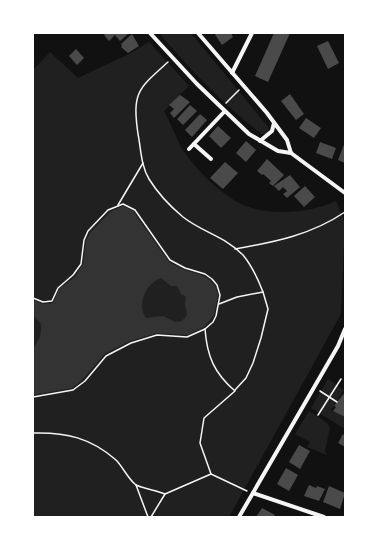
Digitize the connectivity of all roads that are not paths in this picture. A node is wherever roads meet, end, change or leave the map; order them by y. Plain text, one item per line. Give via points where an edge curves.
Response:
1 (150, 33) edge
2 (198, 33) edge
3 (252, 33) edge
4 (232, 73) junction
5 (224, 112) junction
6 (274, 123) junction
7 (260, 140) junction
8 (194, 144) junction
9 (189, 149) dead end
10 (291, 153) junction
11 (211, 159) dead end
12 (345, 193) edge
13 (345, 329) edge
14 (253, 493) junction
15 (239, 517) edge
16 (324, 517) edge

1 - 5 street
2 - 4 street
3 - 4 street
4 - 6 street
5 - 7 street via 249,134
5 - 8 street
6 - 7 street via 272,131
6 - 10 street via 287,140
7 - 10 street via 278,152
8 - 9 street
8 - 11 street
10 - 12 street
13 - 14 street via 338,346
14 - 15 street
14 - 16 street

